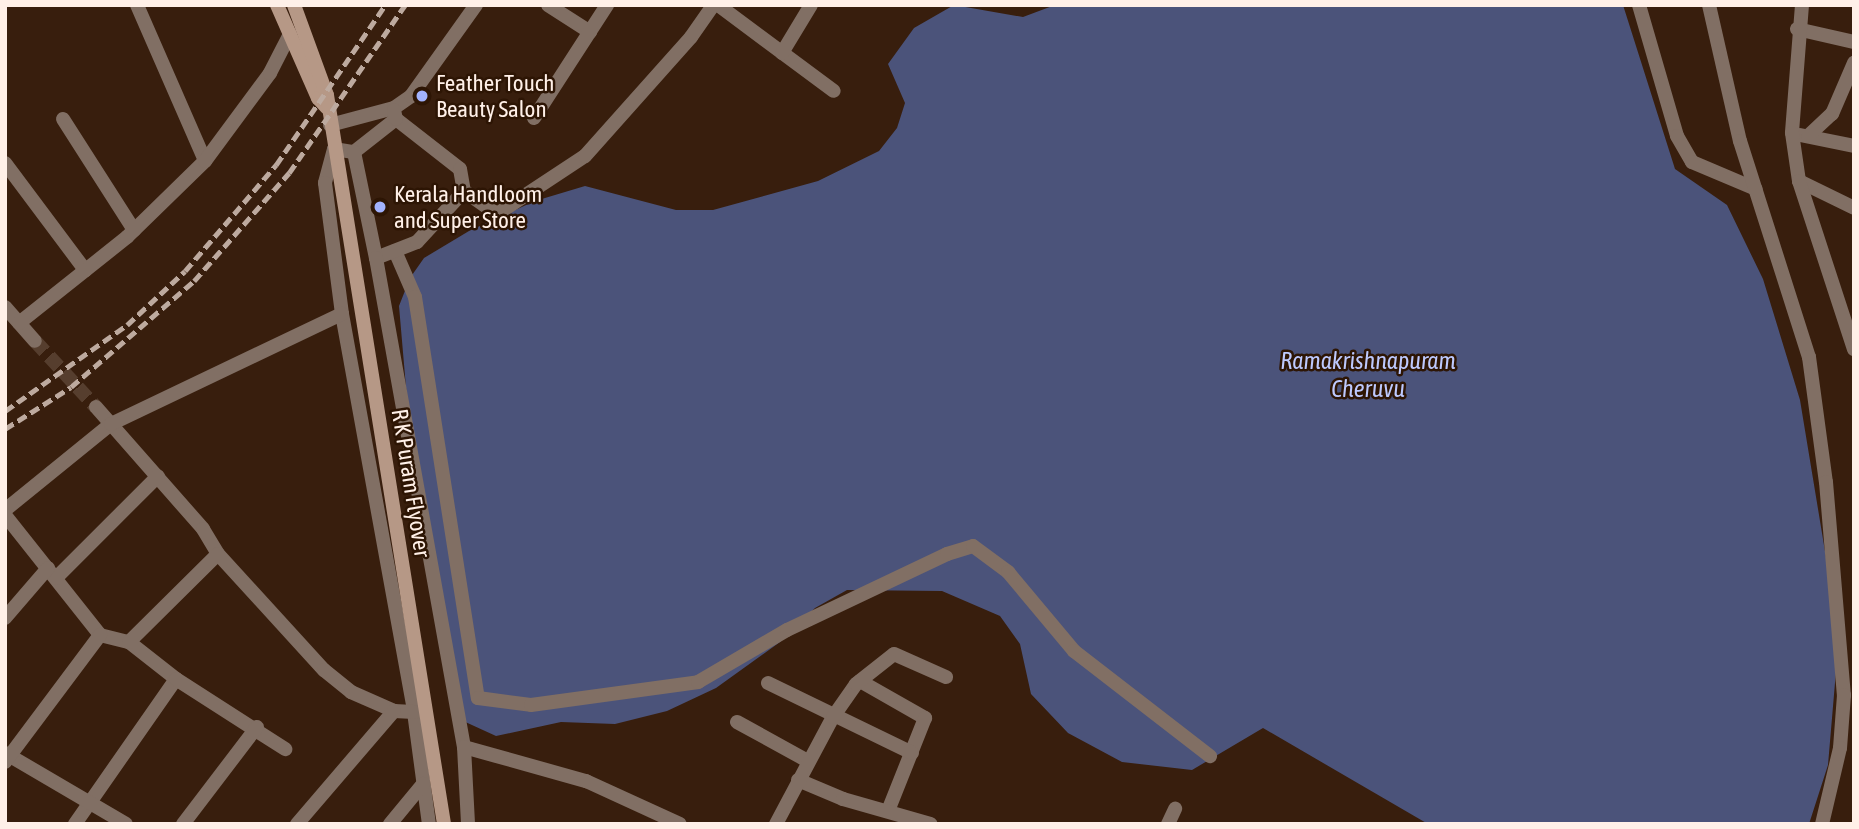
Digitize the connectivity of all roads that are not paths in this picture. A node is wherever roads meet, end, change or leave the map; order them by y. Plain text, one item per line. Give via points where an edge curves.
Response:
1 (137, 5) edge
2 (276, 5) edge
3 (294, 5) edge
4 (477, 5) edge
5 (548, 5) edge
6 (607, 5) edge
7 (713, 5) edge
8 (718, 5) edge
9 (811, 5) edge
10 (1639, 5) edge
11 (1709, 5) edge
12 (1802, 5) edge
13 (1797, 29) junction
14 (590, 32) junction
15 (290, 34) junction
16 (1854, 42) edge
17 (782, 53) junction
18 (1854, 63) edge
19 (834, 91) dead end
20 (327, 108) junction
21 (395, 114) junction
22 (534, 118) dead end
23 (63, 119) dead end
24 (330, 125) junction
25 (1792, 133) junction
26 (1808, 136) junction
27 (1854, 146) edge
28 (334, 149) junction
29 (354, 152) junction
30 (205, 161) junction
31 (5, 163) edge
32 (1799, 181) junction
33 (1756, 189) junction
34 (464, 191) junction
35 (1854, 208) edge
36 (134, 230) junction
37 (395, 251) junction
38 (376, 258) junction
39 (85, 270) junction
40 (5, 307) edge
41 (342, 314) junction
42 (19, 323) junction
43 (35, 341) tunnel mouth
44 (1854, 349) edge
45 (96, 407) tunnel mouth
46 (111, 424) junction
47 (158, 476) junction
48 (5, 510) edge
49 (5, 515) edge
50 (218, 554) junction
51 (52, 573) junction
52 (5, 618) edge
53 (100, 635) junction
54 (129, 642) junction
55 (946, 677) dead end
56 (176, 679) junction
57 (860, 681) junction
58 (768, 683) dead end
59 (478, 698) junction
60 (455, 699) junction
61 (394, 711) junction
62 (414, 712) junction
63 (833, 717) junction
64 (737, 722) dead end
65 (257, 727) junction
66 (464, 747) junction
67 (285, 749) dead end
68 (912, 753) junction
69 (1210, 756) dead end
70 (7, 757) edge
71 (808, 761) junction
72 (798, 780) junction
73 (423, 784) junction
74 (90, 802) junction
75 (1175, 809) dead end
76 (892, 816) edge
77 (925, 822) edge
78 (75, 824) edge
79 (126, 824) edge
80 (183, 824) edge
81 (297, 824) edge
82 (390, 824) edge
83 (429, 824) edge
84 (444, 824) edge
85 (468, 824) edge
86 (680, 824) edge
87 (776, 824) edge
88 (1168, 824) edge
89 (1822, 824) edge

1 - 30 street
2 - 15 main road
3 - 20 main road, R K Puram Flyover via 327,95
4 - 21 street
5 - 14 street
6 - 14 street
7 - 34 street via 691,37 584,156 497,215
8 - 17 street
9 - 17 street
10 - 33 street via 1677,136 1692,163
11 - 33 street
12 - 13 street
13 - 16 street
13 - 25 street
14 - 22 street
15 - 20 main road via 318,99
15 - 30 street via 270,73
17 - 19 street
18 - 26 street via 1832,114
20 - 24 main road, R K Puram Flyover
21 - 24 street
21 - 29 street
21 - 34 street via 460,169
23 - 36 street
24 - 28 main road, R K Puram Flyover
25 - 26 street
25 - 32 street
26 - 27 street
28 - 29 street
28 - 41 street via 325,183
28 - 84 main road, R K Puram Flyover
29 - 38 street
30 - 36 street
31 - 39 street
32 - 35 street
32 - 44 street
33 - 89 street via 1809,357 1826,482 1844,695 1840,748
34 - 37 street via 417,243
36 - 39 street
37 - 38 street
37 - 59 street via 415,297
38 - 60 street
39 - 42 street
40 - 42 street
41 - 46 street
41 - 62 street
42 - 43 street
45 - 46 street
46 - 47 street
46 - 48 street
47 - 50 street via 204,529
47 - 51 street
49 - 51 street
50 - 54 street
50 - 61 street via 341,685
51 - 52 street
51 - 53 street
53 - 54 street
53 - 70 street
54 - 56 street
55 - 57 street via 894,654
56 - 65 street
56 - 74 street
57 - 63 street
57 - 68 street via 923,715 925,723
58 - 63 street
59 - 60 street
59 - 69 street via 531,705 698,682 787,630 947,554 973,547 1008,572 1074,651
60 - 66 street
61 - 62 street
61 - 81 street
62 - 73 street
63 - 68 street
63 - 71 street
64 - 71 street
65 - 67 street
65 - 80 street
66 - 85 street
66 - 86 street via 586,781
68 - 76 street
70 - 74 street
71 - 72 street
72 - 76 street
72 - 87 street
73 - 82 street
73 - 83 street
74 - 78 street
74 - 79 street
75 - 88 street
76 - 77 street

